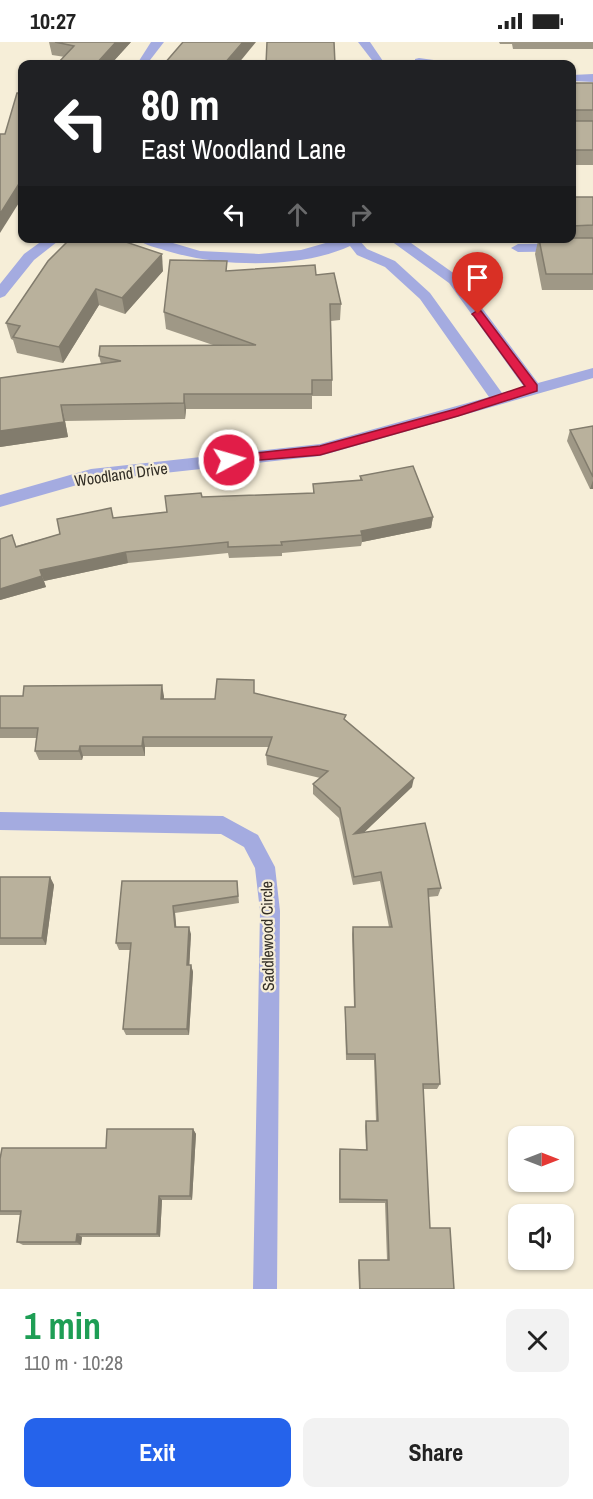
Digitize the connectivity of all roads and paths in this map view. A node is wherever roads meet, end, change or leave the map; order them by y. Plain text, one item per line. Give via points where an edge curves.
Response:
1 (158, 42) edge
2 (364, 42) edge
3 (144, 60) edge
4 (378, 60) edge
5 (576, 78) edge
6 (593, 78) edge
7 (49, 243) edge
8 (159, 243) edge
9 (344, 243) edge
10 (356, 243) edge
11 (402, 243) edge
12 (593, 247) edge
13 (518, 248) dead end
14 (0, 293) edge
15 (593, 373) edge
16 (533, 388) junction
17 (498, 399) junction
18 (0, 501) edge
19 (0, 821) edge
20 (265, 1289) edge

1 - 3 street
2 - 4 street
5 - 6 street
7 - 14 street via 29,257
8 - 9 street via 200,255 250,256 317,254
10 - 17 street via 362,252 390,264 425,296
11 - 16 street via 454,280
12 - 13 street
15 - 16 street, Woodland Drive
16 - 17 street, Woodland Drive
17 - 18 street, Woodland Drive via 320,450 91,475
19 - 20 street, Saddlewood Circle via 223,825 251,841 265,867 270,910

